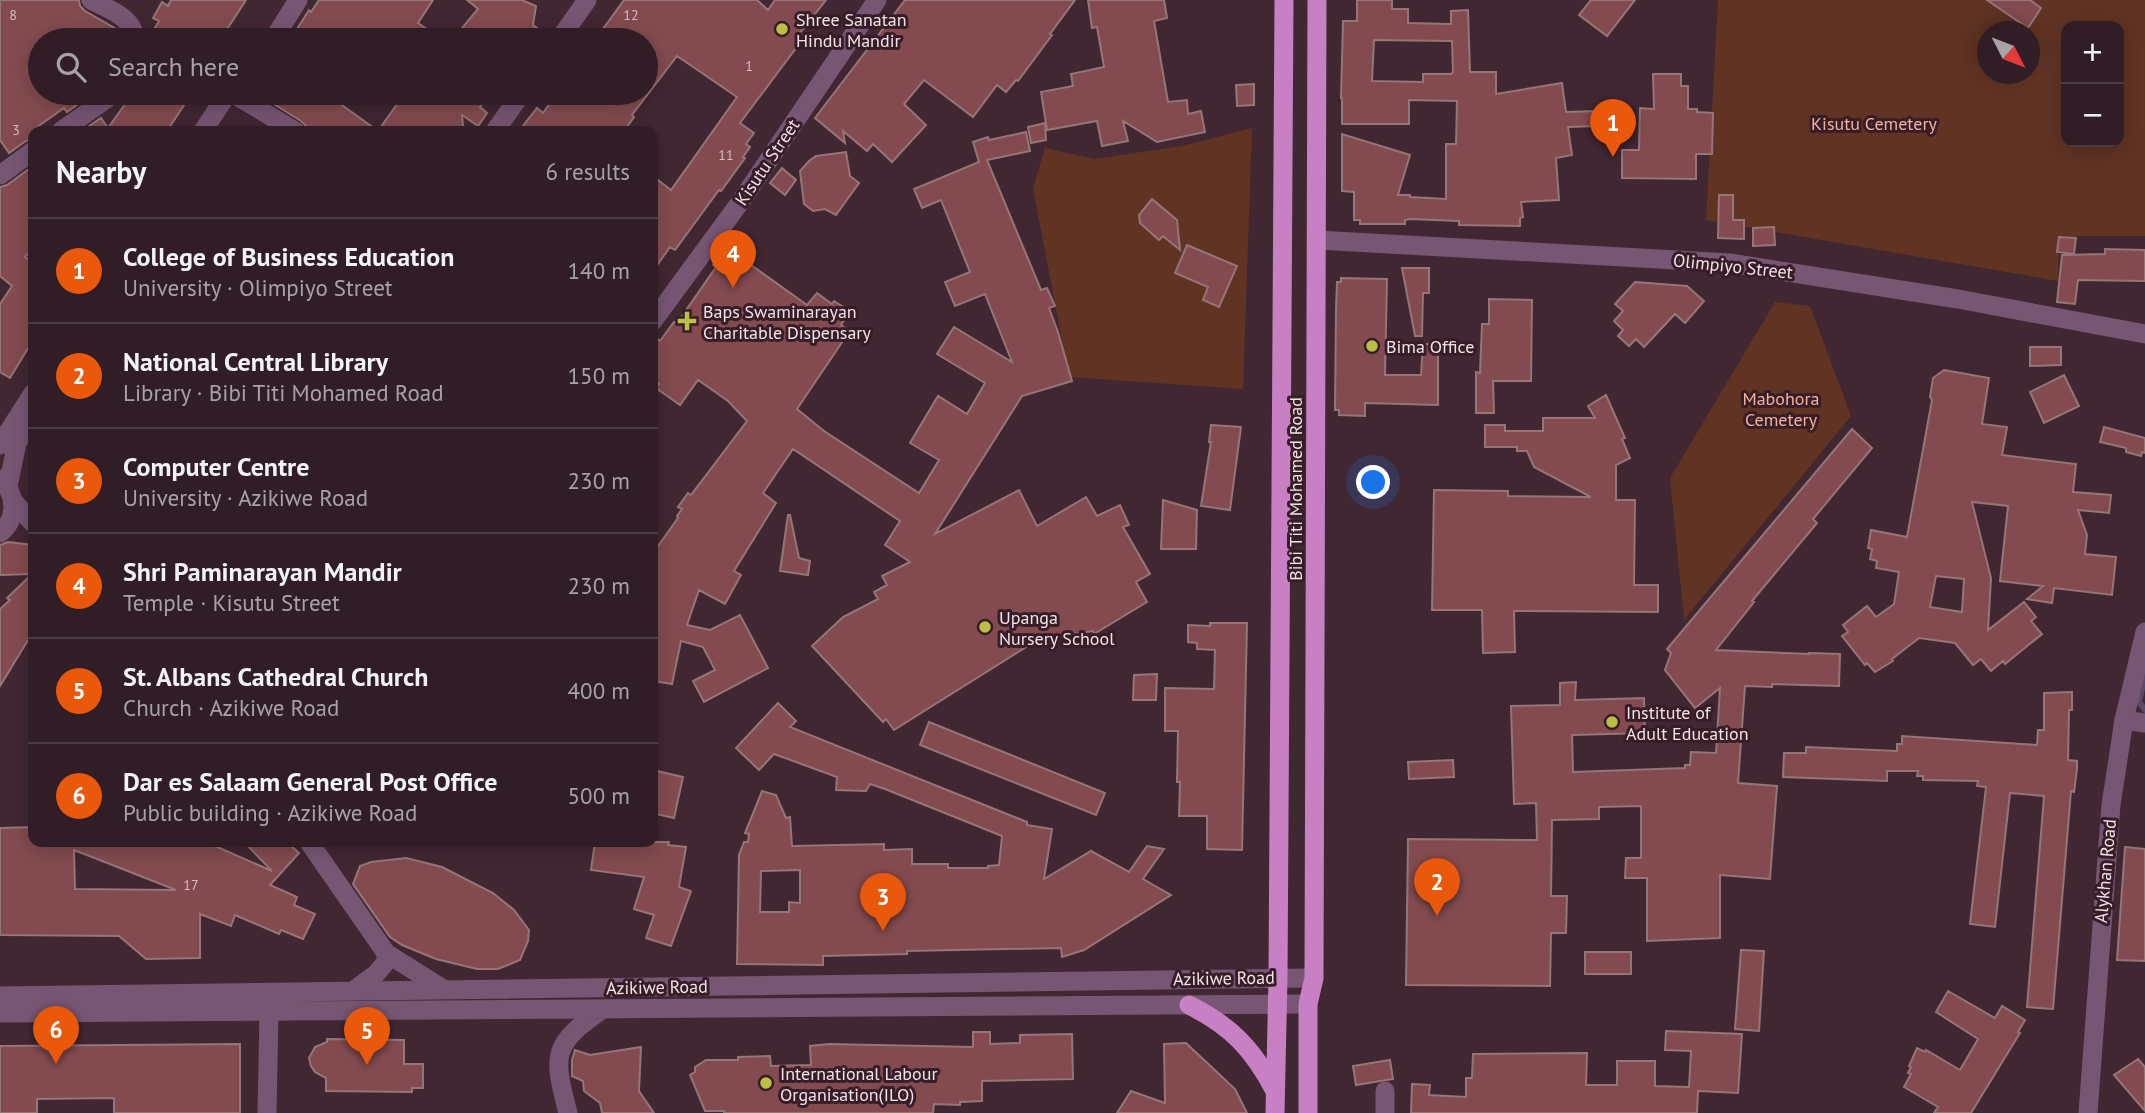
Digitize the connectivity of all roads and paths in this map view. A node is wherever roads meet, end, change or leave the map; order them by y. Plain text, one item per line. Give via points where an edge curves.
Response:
1 (92, 0) edge
2 (284, 0) edge
3 (298, 0) edge
4 (587, 0) edge
5 (877, 0) edge
6 (1284, 0) edge
7 (1317, 0) edge
8 (132, 28) edge
9 (267, 28) edge
10 (280, 28) edge
11 (567, 28) edge
12 (99, 105) edge
13 (225, 105) edge
14 (229, 105) edge
15 (253, 105) edge
16 (513, 105) edge
17 (68, 126) edge
18 (207, 126) edge
19 (219, 126) edge
20 (287, 126) edge
21 (499, 126) edge
22 (28, 155) edge
23 (0, 175) edge
24 (1317, 240) junction
25 (658, 314) edge
26 (2145, 334) edge
27 (28, 401) edge
28 (28, 425) edge
29 (0, 445) edge
30 (7, 488) edge
31 (28, 516) edge
32 (3, 530) edge
33 (28, 531) edge
34 (2145, 632) edge
35 (2124, 720) junction
36 (2145, 723) edge
37 (312, 847) edge
38 (386, 953) junction
39 (1278, 978) junction
40 (1314, 978) junction
41 (445, 990) junction
42 (353, 991) junction
43 (0, 996) edge
44 (1308, 1004) junction
45 (1189, 1005) junction
46 (1278, 1005) junction
47 (603, 1009) junction
48 (466, 1010) junction
49 (270, 1012) junction
50 (0, 1013) edge
51 (1275, 1091) junction
52 (1385, 1091) dead end
53 (267, 1113) edge
54 (568, 1113) edge
55 (1275, 1113) edge
56 (1308, 1113) edge
57 (1385, 1113) edge
58 (2088, 1113) edge

1 - 8 street
2 - 9 street
3 - 10 street
4 - 11 street
5 - 25 street, Kisutu Street
6 - 39 highway, Bibi Titi Mohamed Road
7 - 24 highway, Bibi Titi Mohamed Road
12 - 17 street
13 - 18 street
14 - 19 street
15 - 20 street
16 - 21 street
22 - 23 street
24 - 26 street, Olimpiyo Street via 1730,263 1932,294
24 - 40 highway, Bibi Titi Mohamed Road
27 - 29 street
28 - 30 street via 17,443
30 - 31 street
30 - 32 street via 13,511
32 - 33 street
34 - 35 street, Alykhan Road
35 - 36 street
35 - 58 street, Alykhan Road via 2110,805
37 - 38 street
38 - 41 street
38 - 42 street via 386,962 376,974
39 - 40 street, Azikiwe Road
39 - 41 street, Azikiwe Road
39 - 46 highway, Bibi Titi Mohamed Road
40 - 44 highway, Bibi Titi Mohamed Road
41 - 42 street, Azikiwe Road
41 - 48 street
42 - 43 street, Azikiwe Road
44 - 46 street, Azikiwe Road
44 - 56 highway
45 - 46 street, Azikiwe Road
45 - 47 street, Azikiwe Road
45 - 51 highway via 1226,1026 1242,1042
46 - 51 highway
47 - 48 street, Azikiwe Road
47 - 54 street via 573,1032 560,1054 558,1074
48 - 49 street, Azikiwe Road
49 - 50 street, Azikiwe Road
49 - 53 street
51 - 55 highway
52 - 57 street

